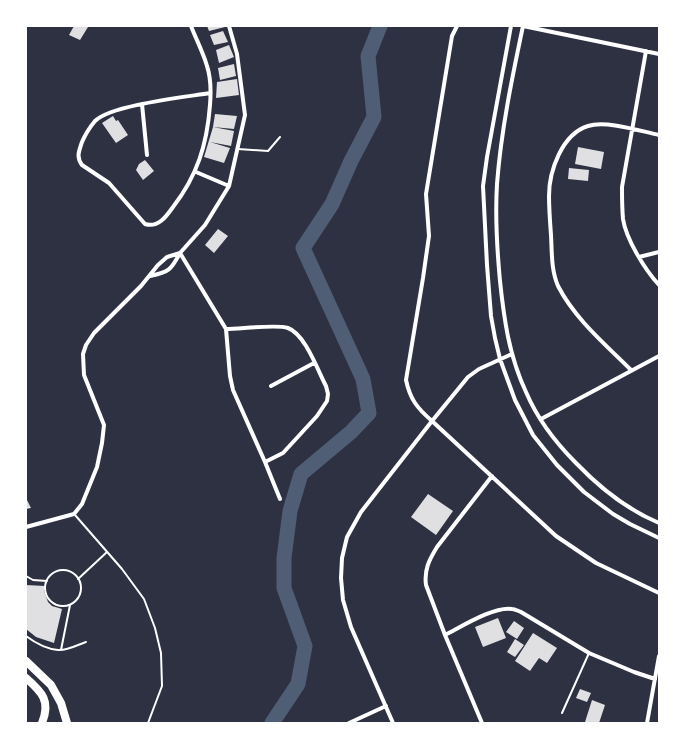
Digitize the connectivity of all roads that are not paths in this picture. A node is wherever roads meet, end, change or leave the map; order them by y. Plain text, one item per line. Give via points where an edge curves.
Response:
1 (191, 26) edge
2 (229, 26) edge
3 (457, 26) edge
4 (511, 26) edge
5 (523, 26) edge
6 (646, 52) junction
7 (659, 54) edge
8 (210, 93) junction
9 (142, 104) junction
10 (632, 129) junction
11 (659, 135) edge
12 (280, 137) dead end
13 (237, 148) junction
14 (148, 155) dead end
15 (196, 172) junction
16 (229, 186) junction
17 (659, 252) edge
18 (180, 253) junction
19 (639, 258) junction
20 (150, 276) junction
21 (659, 284) edge
22 (226, 329) junction
23 (512, 354) junction
24 (659, 356) edge
25 (500, 359) junction
26 (314, 363) junction
27 (631, 370) junction
28 (271, 386) dead end
29 (541, 419) junction
30 (432, 421) junction
31 (265, 462) junction
32 (492, 476) junction
33 (280, 499) dead end
34 (74, 514) junction
35 (659, 523) edge
36 (26, 527) edge
37 (659, 538) edge
38 (107, 552) junction
39 (26, 576) edge
40 (78, 579) junction
41 (47, 581) junction
42 (659, 593) edge
43 (70, 604) junction
44 (444, 635) junction
45 (26, 636) edge
46 (86, 642) dead end
47 (61, 650) junction
48 (589, 653) junction
49 (659, 656) edge
50 (26, 662) edge
51 (26, 678) edge
52 (656, 678) junction
53 (386, 706) junction
54 (562, 713) dead end
55 (42, 723) edge
56 (67, 723) edge
57 (148, 723) edge
58 (349, 723) edge
59 (393, 723) edge
60 (482, 723) edge
61 (647, 723) edge

1 - 8 street via 207,66
2 - 13 street via 237,54 245,115
3 - 30 street via 452,36 426,194 429,236 406,380 413,400
4 - 25 street via 483,186 491,316
5 - 6 street
5 - 23 street via 497,185 498,260 506,329
6 - 7 street
6 - 10 street
8 - 9 street
8 - 15 street via 209,124
9 - 14 street
9 - 15 street via 110,112 96,120 84,136 78,151 82,165 109,183 141,222 149,225 158,224 168,215
10 - 11 street
10 - 19 street via 622,187 622,204 624,220
10 - 27 street via 602,124 577,131 562,148 553,168 549,194 552,268 557,284 575,313
12 - 13 lane via 268,151
13 - 16 street
15 - 16 street
16 - 18 street via 205,225
17 - 19 street
18 - 20 street via 167,257
18 - 20 street via 174,264 164,273
18 - 22 street
19 - 21 street
20 - 34 street via 94,333 83,354 84,376 104,425 97,467 82,504
22 - 26 street via 287,328 298,336
22 - 31 street via 233,390
23 - 25 street
23 - 29 street via 526,392
24 - 27 street
25 - 30 street via 468,377
25 - 37 street via 515,400 533,435 557,465 584,492 613,514
26 - 28 street
26 - 31 street via 326,386 328,394 325,404 283,453
27 - 29 street
29 - 35 street via 567,454 594,480 634,510
30 - 32 street
30 - 53 street via 360,512 347,537 342,558 343,600 351,627
31 - 33 street
32 - 42 street via 556,536 576,551
32 - 44 street via 437,547 425,570 426,585
34 - 36 street
34 - 38 lane
38 - 40 lane
38 - 57 lane via 144,599 156,628 161,653 162,686
39 - 41 lane via 33,580
40 - 41 lane via 71,573 62,571 53,574
40 - 43 lane via 80,594
41 - 43 lane via 45,590 51,602 60,606
43 - 47 lane
44 - 48 street via 492,612 512,609
44 - 60 street
45 - 47 lane via 32,641
46 - 47 lane
48 - 52 street via 634,672
48 - 54 lane
49 - 52 street
50 - 56 highway via 51,685 61,703
51 - 55 highway via 46,702 46,715
52 - 61 street
53 - 58 street
53 - 59 street

